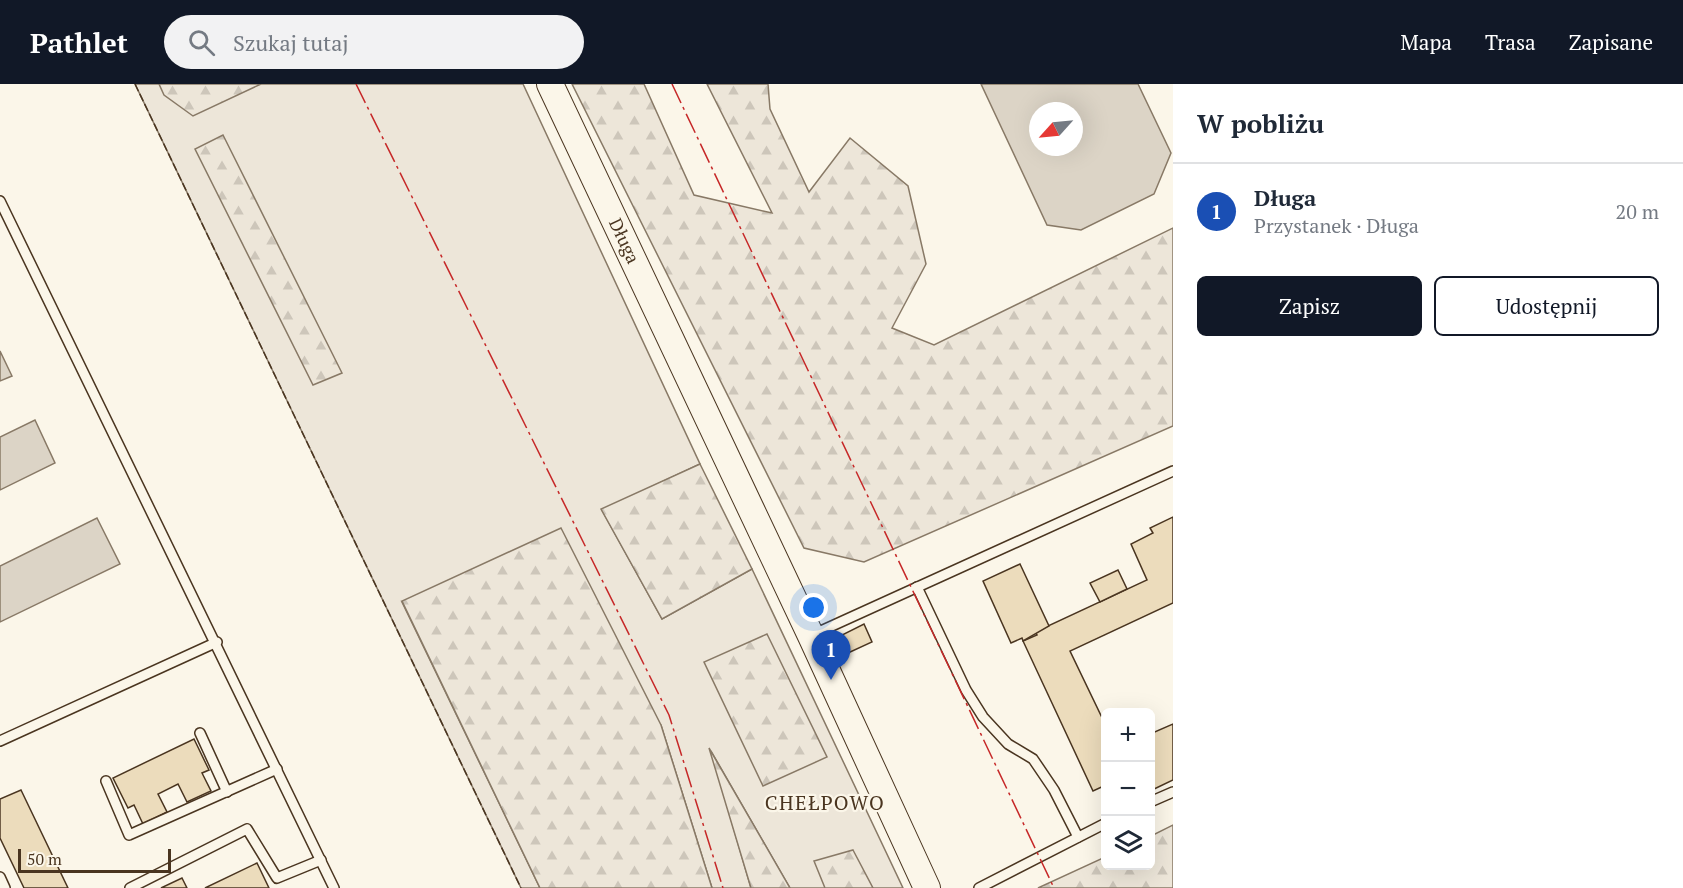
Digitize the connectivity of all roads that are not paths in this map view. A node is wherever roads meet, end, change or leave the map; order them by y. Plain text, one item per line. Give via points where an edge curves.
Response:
1 (550, 84) edge
2 (0, 201) edge
3 (1173, 471) edge
4 (918, 587) junction
5 (811, 636) junction
6 (217, 642) junction
7 (200, 733) dead end
8 (0, 741) edge
9 (277, 769) junction
10 (106, 781) dead end
11 (227, 792) junction
12 (1173, 792) edge
13 (1155, 800) edge
14 (1101, 826) edge
15 (1078, 837) junction
16 (321, 860) junction
17 (0, 877) edge
18 (5, 888) edge
19 (130, 888) edge
20 (334, 888) edge
21 (927, 888) edge
22 (979, 888) edge

1 - 5 main road, Długa
2 - 6 lane
3 - 4 lane
4 - 5 lane
4 - 15 lane via 982,717 1008,744 1033,759
5 - 21 main road, Długa
6 - 8 lane
6 - 9 lane
7 - 11 lane
9 - 11 lane
9 - 16 lane
10 - 11 lane via 129,835
12 - 13 lane
14 - 15 lane
15 - 22 lane
16 - 19 lane via 277,878 247,829
16 - 20 lane
17 - 18 lane

